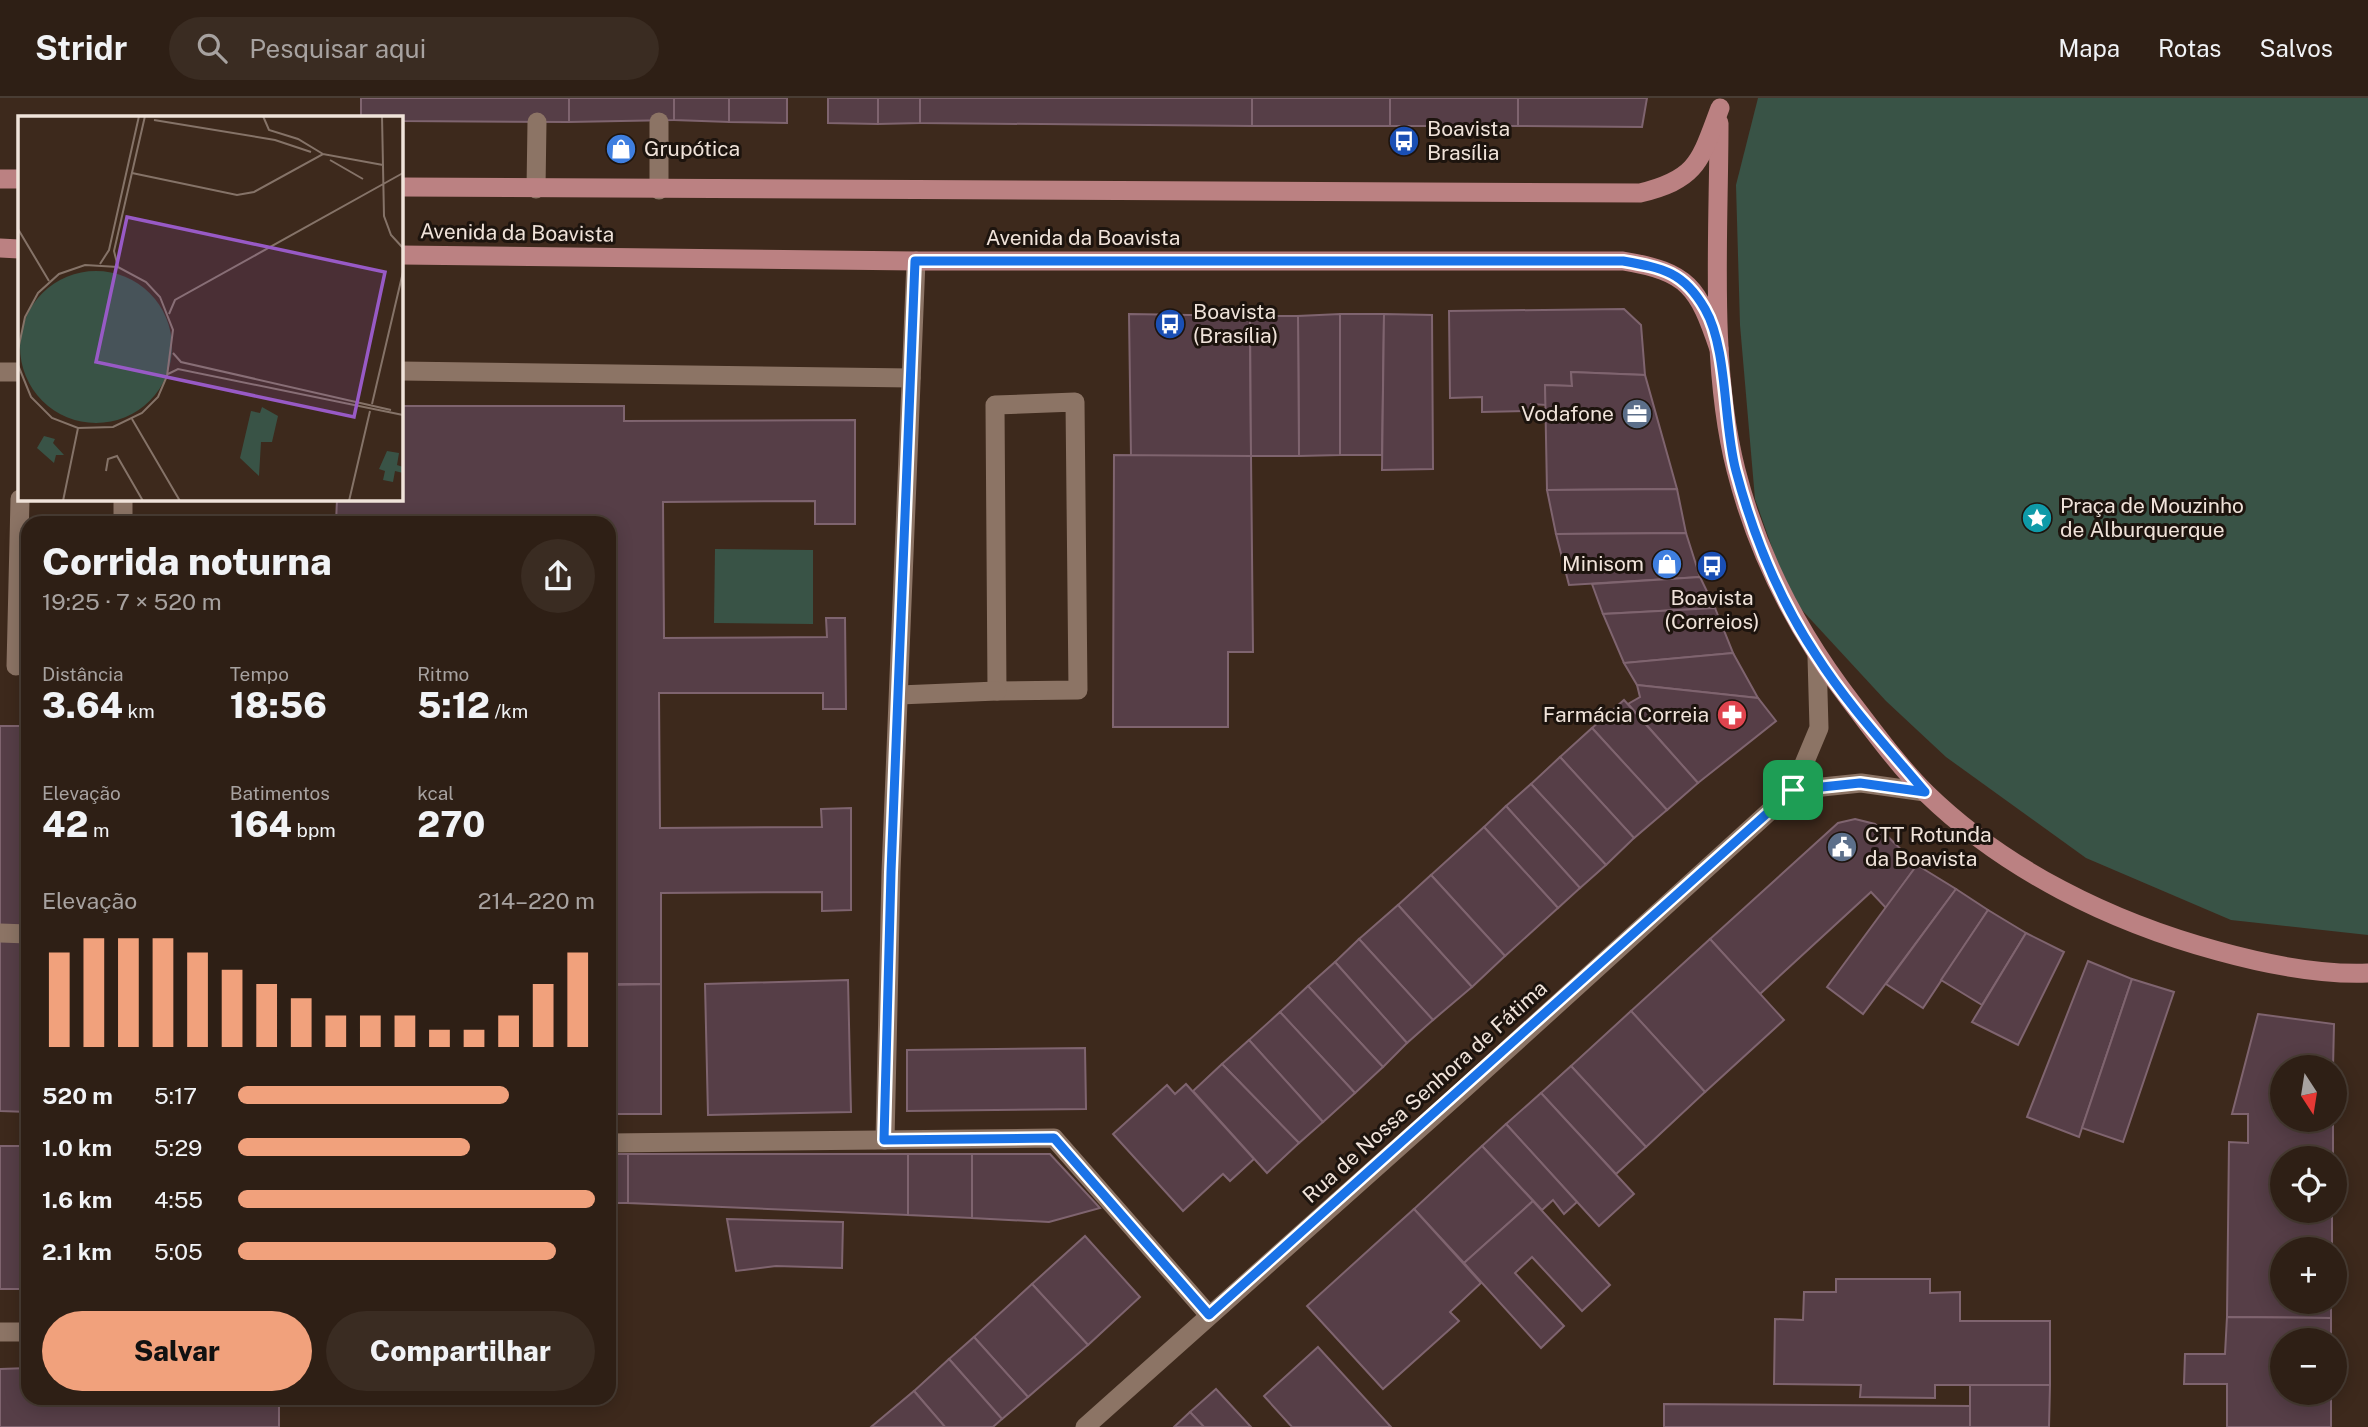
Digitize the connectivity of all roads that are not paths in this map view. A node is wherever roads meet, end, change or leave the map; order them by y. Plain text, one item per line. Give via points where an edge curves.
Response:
1 (1720, 103) edge
2 (537, 122) dead end
3 (659, 122) dead end
4 (0, 179) edge
5 (18, 179) edge
6 (402, 187) edge
7 (536, 189) junction
8 (659, 190) junction
9 (0, 248) edge
10 (18, 248) edge
11 (402, 254) edge
12 (915, 261) junction
13 (1719, 349) junction
14 (402, 371) edge
15 (0, 372) edge
16 (18, 372) edge
17 (911, 378) junction
18 (20, 500) edge
19 (1817, 657) junction
20 (15, 666) edge
21 (997, 691) junction
22 (900, 695) junction
23 (1793, 790) junction
24 (1925, 792) junction
25 (0, 933) edge
26 (21, 934) edge
27 (2368, 973) edge
28 (884, 1140) junction
29 (616, 1143) edge
30 (1209, 1315) junction
31 (0, 1332) edge
32 (21, 1332) edge
33 (1085, 1427) edge

1 - 8 main road, Avenida da Boavista via 1704,152 1689,174 1668,186 1640,193
1 - 13 main road
2 - 7 street
3 - 8 street
4 - 5 main road
6 - 7 main road, Avenida da Boavista
7 - 8 main road, Avenida da Boavista
9 - 10 main road
11 - 12 main road, Avenida da Boavista
12 - 13 main road, Avenida da Boavista via 1623,261 1660,267 1686,282 1706,311
12 - 17 street
13 - 19 main road via 1724,409 1752,527 1775,583
14 - 17 street
15 - 16 street
17 - 22 street
18 - 20 street
19 - 23 street, Rua de Nossa Senhora de Fátima via 1819,728
19 - 24 main road
21 - 21 street via 1078,690 1075,402 995,405
21 - 22 street
22 - 28 street
23 - 24 street via 1860,783
23 - 30 street, Rua de Nossa Senhora de Fátima
24 - 27 main road via 2010,858 2079,900 2166,937 2257,961
25 - 26 street
28 - 29 street
28 - 30 street via 1054,1138
30 - 33 street, Rua de Nossa Senhora de Fátima
31 - 32 street

